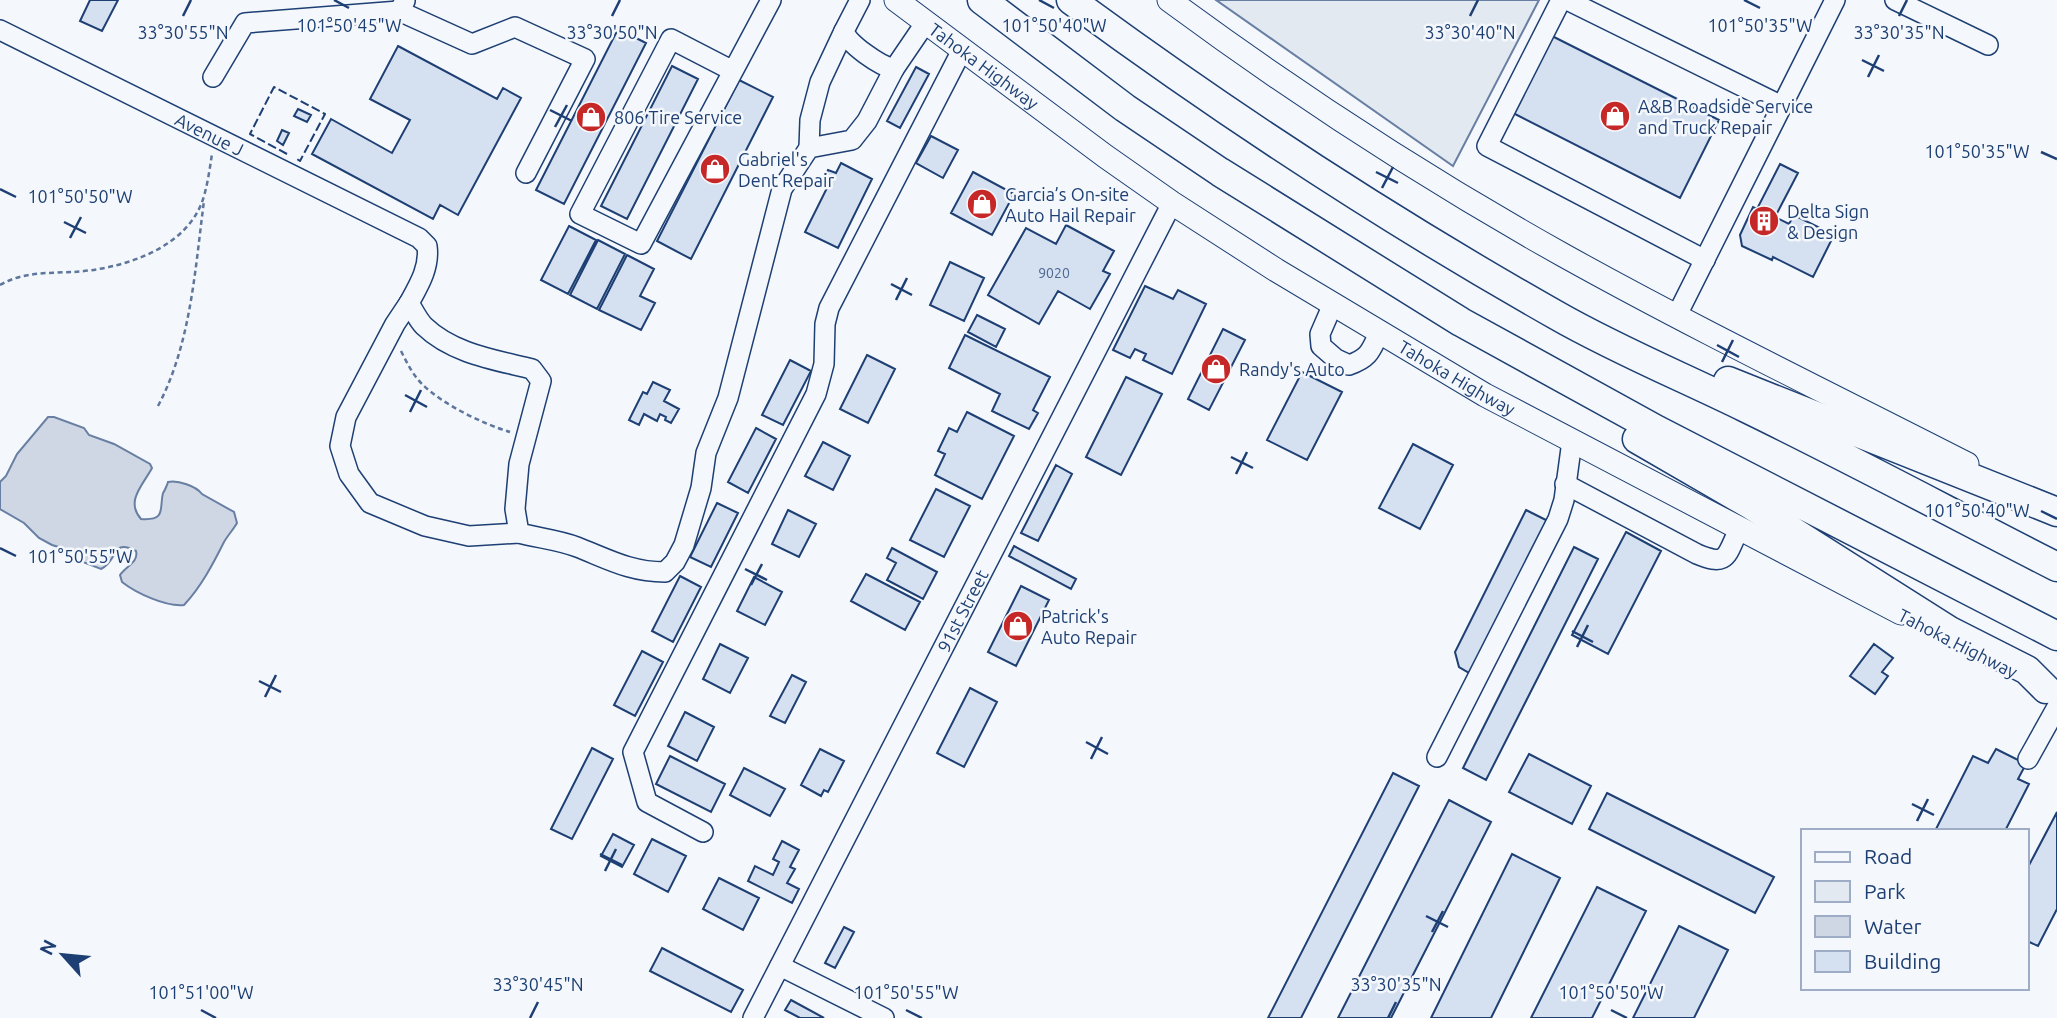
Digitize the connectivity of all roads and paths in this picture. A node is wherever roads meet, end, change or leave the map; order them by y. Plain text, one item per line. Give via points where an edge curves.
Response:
1 (771, 0) edge
2 (860, 0) edge
3 (896, 0) edge
4 (982, 0) edge
5 (1071, 0) edge
6 (1169, 0) edge
7 (1560, 0) edge
8 (1567, 0) edge
9 (1835, 0) edge
10 (1895, 0) edge
11 (402, 5) edge
12 (926, 22) junction
13 (0, 30) edge
14 (844, 31) junction
15 (1988, 45) dead end
16 (962, 50) junction
17 (894, 68) junction
18 (733, 71) junction
19 (213, 77) dead end
20 (1782, 106) junction
21 (216, 136) junction
22 (809, 148) junction
23 (526, 173) dead end
24 (204, 197) junction
25 (1172, 203) junction
26 (1705, 260) junction
27 (0, 285) edge
28 (409, 303) junction
29 (1334, 304) junction
30 (1540, 306) junction
31 (1677, 315) junction
32 (395, 324) junction
33 (1475, 329) junction
34 (1381, 331) junction
35 (158, 406) dead end
36 (528, 429) junction
37 (1572, 441) junction
38 (1565, 484) junction
39 (2057, 511) edge
40 (1739, 529) junction
41 (519, 533) junction
42 (2057, 567) edge
43 (2057, 636) edge
44 (2053, 696) edge
45 (1437, 757) dead end
46 (2028, 759) dead end
47 (704, 832) dead end
48 (780, 966) junction
49 (753, 1018) edge
50 (884, 1018) edge

1 - 18 street
2 - 14 street
3 - 12 main road, Tahoka Highway
4 - 33 highway via 1209,165
5 - 30 highway via 1289,152
6 - 31 main road via 1300,93 1469,200
7 - 26 street via 1487,146
8 - 20 street
9 - 20 street
10 - 15 street
11 - 19 street via 246,23
11 - 23 street via 472,44 515,27 585,59
12 - 16 main road, Tahoka Highway
12 - 17 street
13 - 21 street, Avenue J
14 - 17 street via 846,39
14 - 22 street via 820,82 810,120
16 - 25 main road, Tahoka Highway
16 - 47 street via 829,308 816,394 633,752 648,802
17 - 22 street via 852,140
18 - 18 street via 640,244 580,214 671,39
20 - 26 street
21 - 24 path
21 - 28 street, Avenue J via 419,238 428,246 429,256
22 - 41 street via 782,189 728,398 706,453 701,488 675,562 665,572 645,572 574,546
24 - 27 path via 181,234 144,257 91,271 32,274
24 - 35 path via 178,358
25 - 29 main road, Tahoka Highway
25 - 48 street, 91st Street
26 - 31 street
28 - 32 street
28 - 36 street via 433,334 467,353 533,369 541,380
29 - 34 main road, Tahoka Highway
29 - 34 street via 1320,334 1321,346 1336,359 1349,365 1367,357
30 - 39 highway
30 - 42 highway
31 - 39 main road
32 - 36 path via 398,345 421,384 500,429
32 - 41 street via 346,417 340,446 349,474 370,503 425,526 469,536
33 - 43 highway via 1657,430
33 - 44 highway via 1647,445 1950,631 2027,670
34 - 37 main road, Tahoka Highway via 1485,395
36 - 41 street via 514,509
37 - 38 street
37 - 40 main road, Tahoka Highway
38 - 40 street via 1713,561 1727,554
38 - 45 street via 1558,519
40 - 44 main road, Tahoka Highway
44 - 46 street
48 - 49 street, 91st Street
48 - 50 street

